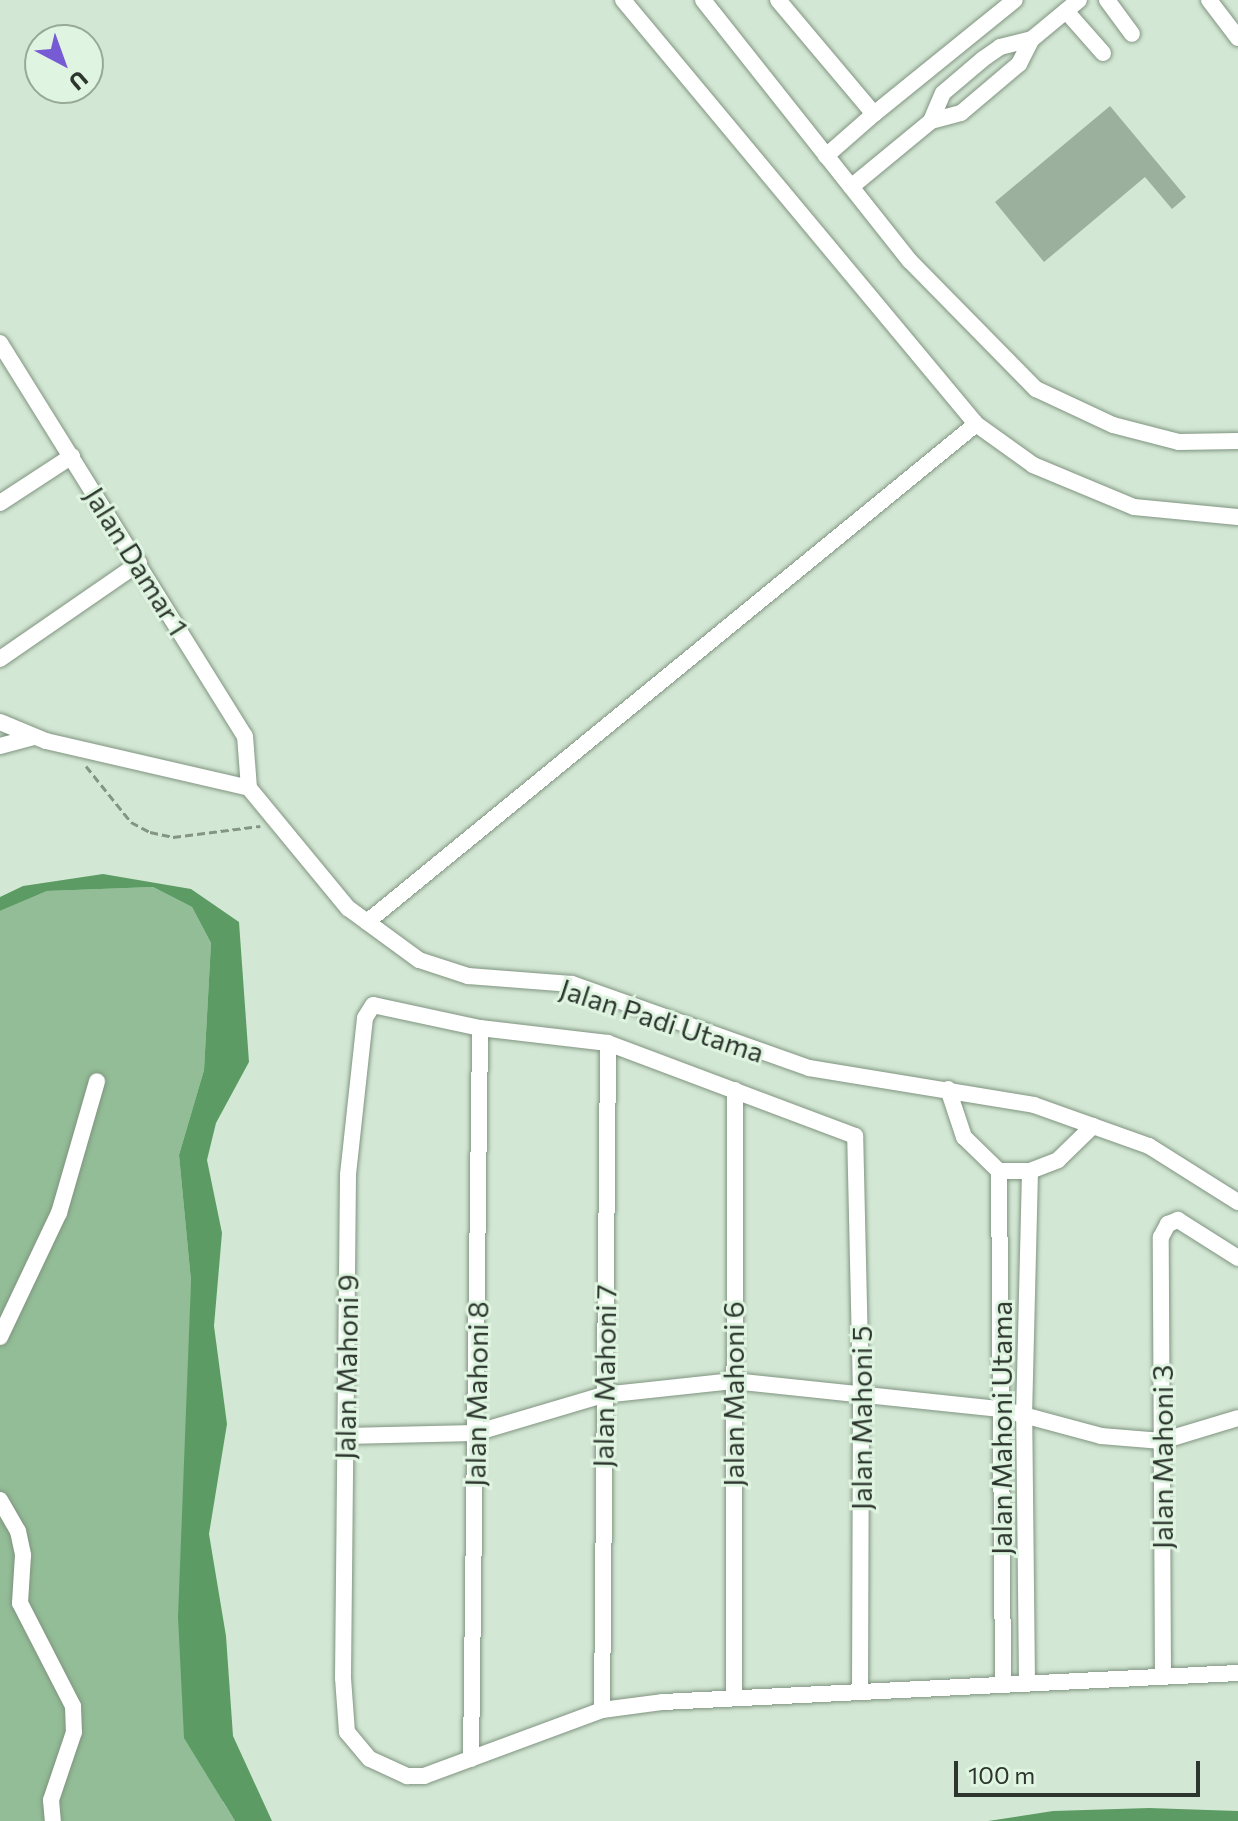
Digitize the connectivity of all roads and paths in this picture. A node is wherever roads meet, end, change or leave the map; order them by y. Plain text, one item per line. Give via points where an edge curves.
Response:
1 (623, 0) edge
2 (703, 0) edge
3 (778, 0) edge
4 (1015, 0) edge
5 (1107, 0) edge
6 (1209, 0) edge
7 (1072, 5) edge
8 (1132, 34) dead end
9 (1238, 38) edge
10 (1032, 39) junction
11 (1103, 53) dead end
12 (874, 114) junction
13 (931, 121) junction
14 (826, 156) junction
15 (851, 187) junction
16 (0, 343) edge
17 (976, 424) junction
18 (1238, 441) edge
19 (72, 456) junction
20 (0, 503) edge
21 (1238, 517) edge
22 (139, 563) junction
23 (0, 659) edge
24 (0, 722) edge
25 (34, 737) junction
26 (0, 746) edge
27 (71, 746) junction
28 (249, 788) junction
29 (276, 823) junction
30 (367, 922) junction
31 (480, 1028) junction
32 (608, 1043) junction
33 (97, 1081) dead end
34 (948, 1089) junction
35 (735, 1090) junction
36 (1093, 1126) junction
37 (999, 1171) junction
38 (1030, 1171) junction
39 (1238, 1202) edge
40 (1238, 1258) edge
41 (0, 1337) edge
42 (733, 1381) junction
43 (861, 1393) junction
44 (603, 1395) junction
45 (1001, 1409) junction
46 (1024, 1417) junction
47 (1238, 1418) edge
48 (475, 1433) junction
49 (345, 1436) junction
50 (1162, 1441) junction
51 (0, 1500) edge
52 (1238, 1673) edge
53 (1163, 1676) junction
54 (1027, 1683) junction
55 (1003, 1684) junction
56 (860, 1692) junction
57 (734, 1698) junction
58 (602, 1710) junction
59 (471, 1759) junction
60 (53, 1821) edge

1 - 17 street
2 - 14 street
3 - 12 street
4 - 12 street
5 - 8 street
6 - 9 street
7 - 10 street
7 - 11 street
10 - 13 street via 1019,64 961,113
10 - 13 street via 1000,47 983,59 943,93
12 - 14 street
13 - 15 street
14 - 15 street
15 - 18 street via 910,261 1036,389 1113,425 1179,442
16 - 19 street, Jalan Damar 1
17 - 21 street via 1033,465 1134,507
17 - 30 street
19 - 20 street
19 - 22 street, Jalan Damar 1
22 - 23 street
22 - 28 street, Jalan Damar 1 via 245,736
24 - 25 street
25 - 26 street
25 - 27 street
27 - 28 street
27 - 29 path via 131,822 150,832 212,835
28 - 29 street, Jalan Padi Utama
29 - 30 street, Jalan Padi Utama via 348,908
30 - 34 street, Jalan Padi Utama via 419,960 468,976 572,984 809,1068
31 - 32 street
31 - 48 street, Jalan Mahoni 8
31 - 49 street, Jalan Mahoni 9 via 373,1005 365,1018 348,1175
32 - 35 street
32 - 44 street, Jalan Mahoni 7
33 - 41 street via 59,1213
34 - 36 street, Jalan Padi Utama via 1034,1105
34 - 37 street via 964,1137
35 - 42 street, Jalan Mahoni 6
35 - 43 street, Jalan Mahoni 5 via 848,1130 859,1143
36 - 38 street via 1058,1160
36 - 39 street, Jalan Padi Utama via 1149,1146
37 - 38 street
37 - 45 street, Jalan Mahoni Utama
38 - 46 street, Jalan Mahoni Utama
40 - 50 street, Jalan Mahoni 3 via 1192,1224 1178,1220 1168,1224 1161,1237
42 - 43 street
42 - 44 street
42 - 57 street, Jalan Mahoni 6
43 - 45 street
43 - 56 street, Jalan Mahoni 5
44 - 48 street
44 - 58 street, Jalan Mahoni 7
45 - 46 street
45 - 55 street, Jalan Mahoni Utama
46 - 50 street via 1101,1436
46 - 54 street, Jalan Mahoni Utama
47 - 50 street
48 - 49 street
48 - 59 street, Jalan Mahoni 8
49 - 59 street, Jalan Mahoni 9 via 347,1732 370,1759 407,1776 446,1771
50 - 53 street, Jalan Mahoni 3
51 - 60 street via 18,1531 23,1555 20,1603 73,1706 69,1756 51,1800
52 - 53 street
53 - 54 street
54 - 55 street
55 - 56 street
56 - 57 street
57 - 58 street
58 - 59 street

